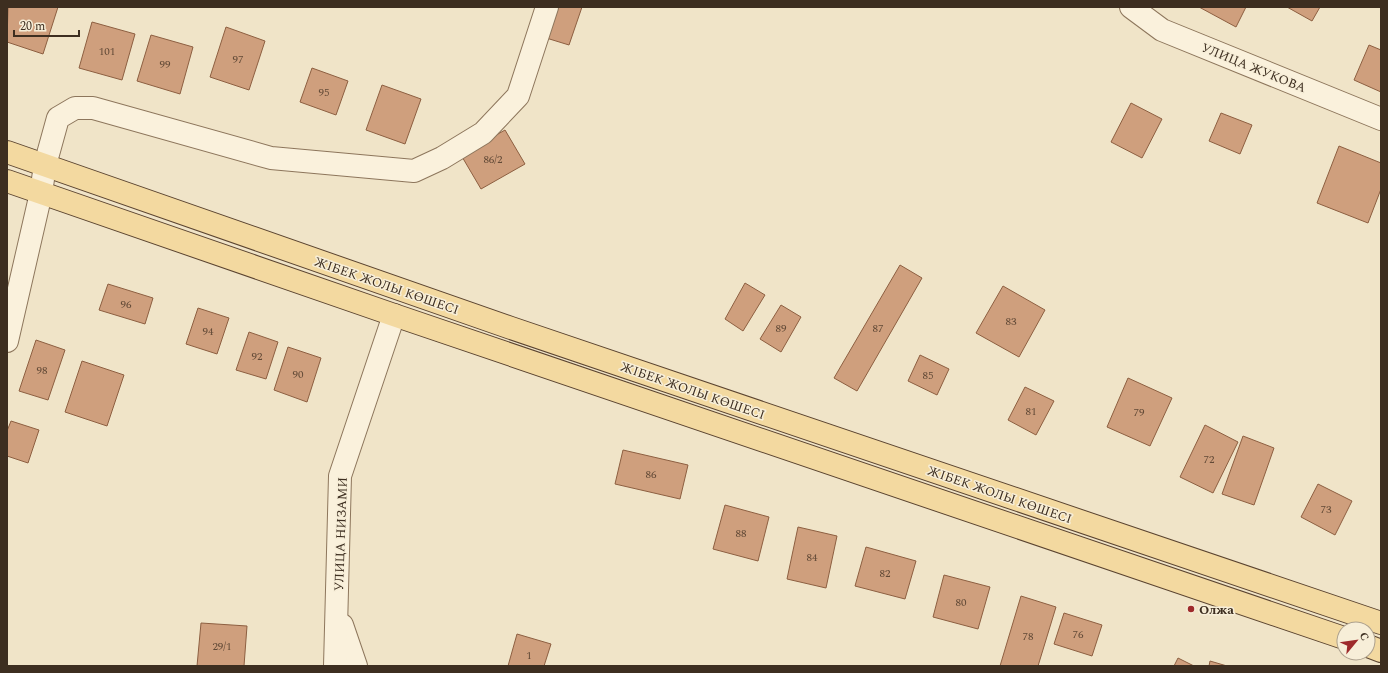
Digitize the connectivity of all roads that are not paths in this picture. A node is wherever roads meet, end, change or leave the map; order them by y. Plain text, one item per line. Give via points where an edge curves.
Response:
1 (547, 7) edge
2 (1131, 7) edge
3 (1381, 118) edge
4 (7, 152) edge
5 (45, 164) junction
6 (7, 181) edge
7 (41, 193) junction
8 (394, 315) junction
9 (7, 341) edge
10 (338, 612) junction
11 (1381, 623) edge
12 (1336, 635) edge
13 (336, 666) edge
14 (356, 666) edge

1 - 5 street via 518,96 483,133 442,158 414,170 271,158 93,108 75,108 58,118
2 - 3 street, УЛИЦА ЖУКОВА via 1162,30
4 - 5 main road, ЖІБЕК ЖОЛЫ КӨШЕСІ
5 - 7 street
5 - 11 main road, ЖІБЕК ЖОЛЫ КӨШЕСІ via 511,328
6 - 7 main road, ЖІБЕК ЖОЛЫ КӨШЕСІ
7 - 8 main road, ЖІБЕК ЖОЛЫ КӨШЕСІ
7 - 9 street
8 - 10 street, УЛИЦА НИЗАМИ via 340,476
8 - 12 main road, ЖІБЕК ЖОЛЫ КӨШЕСІ
10 - 13 street, УЛИЦА НИЗАМИ
10 - 14 street

